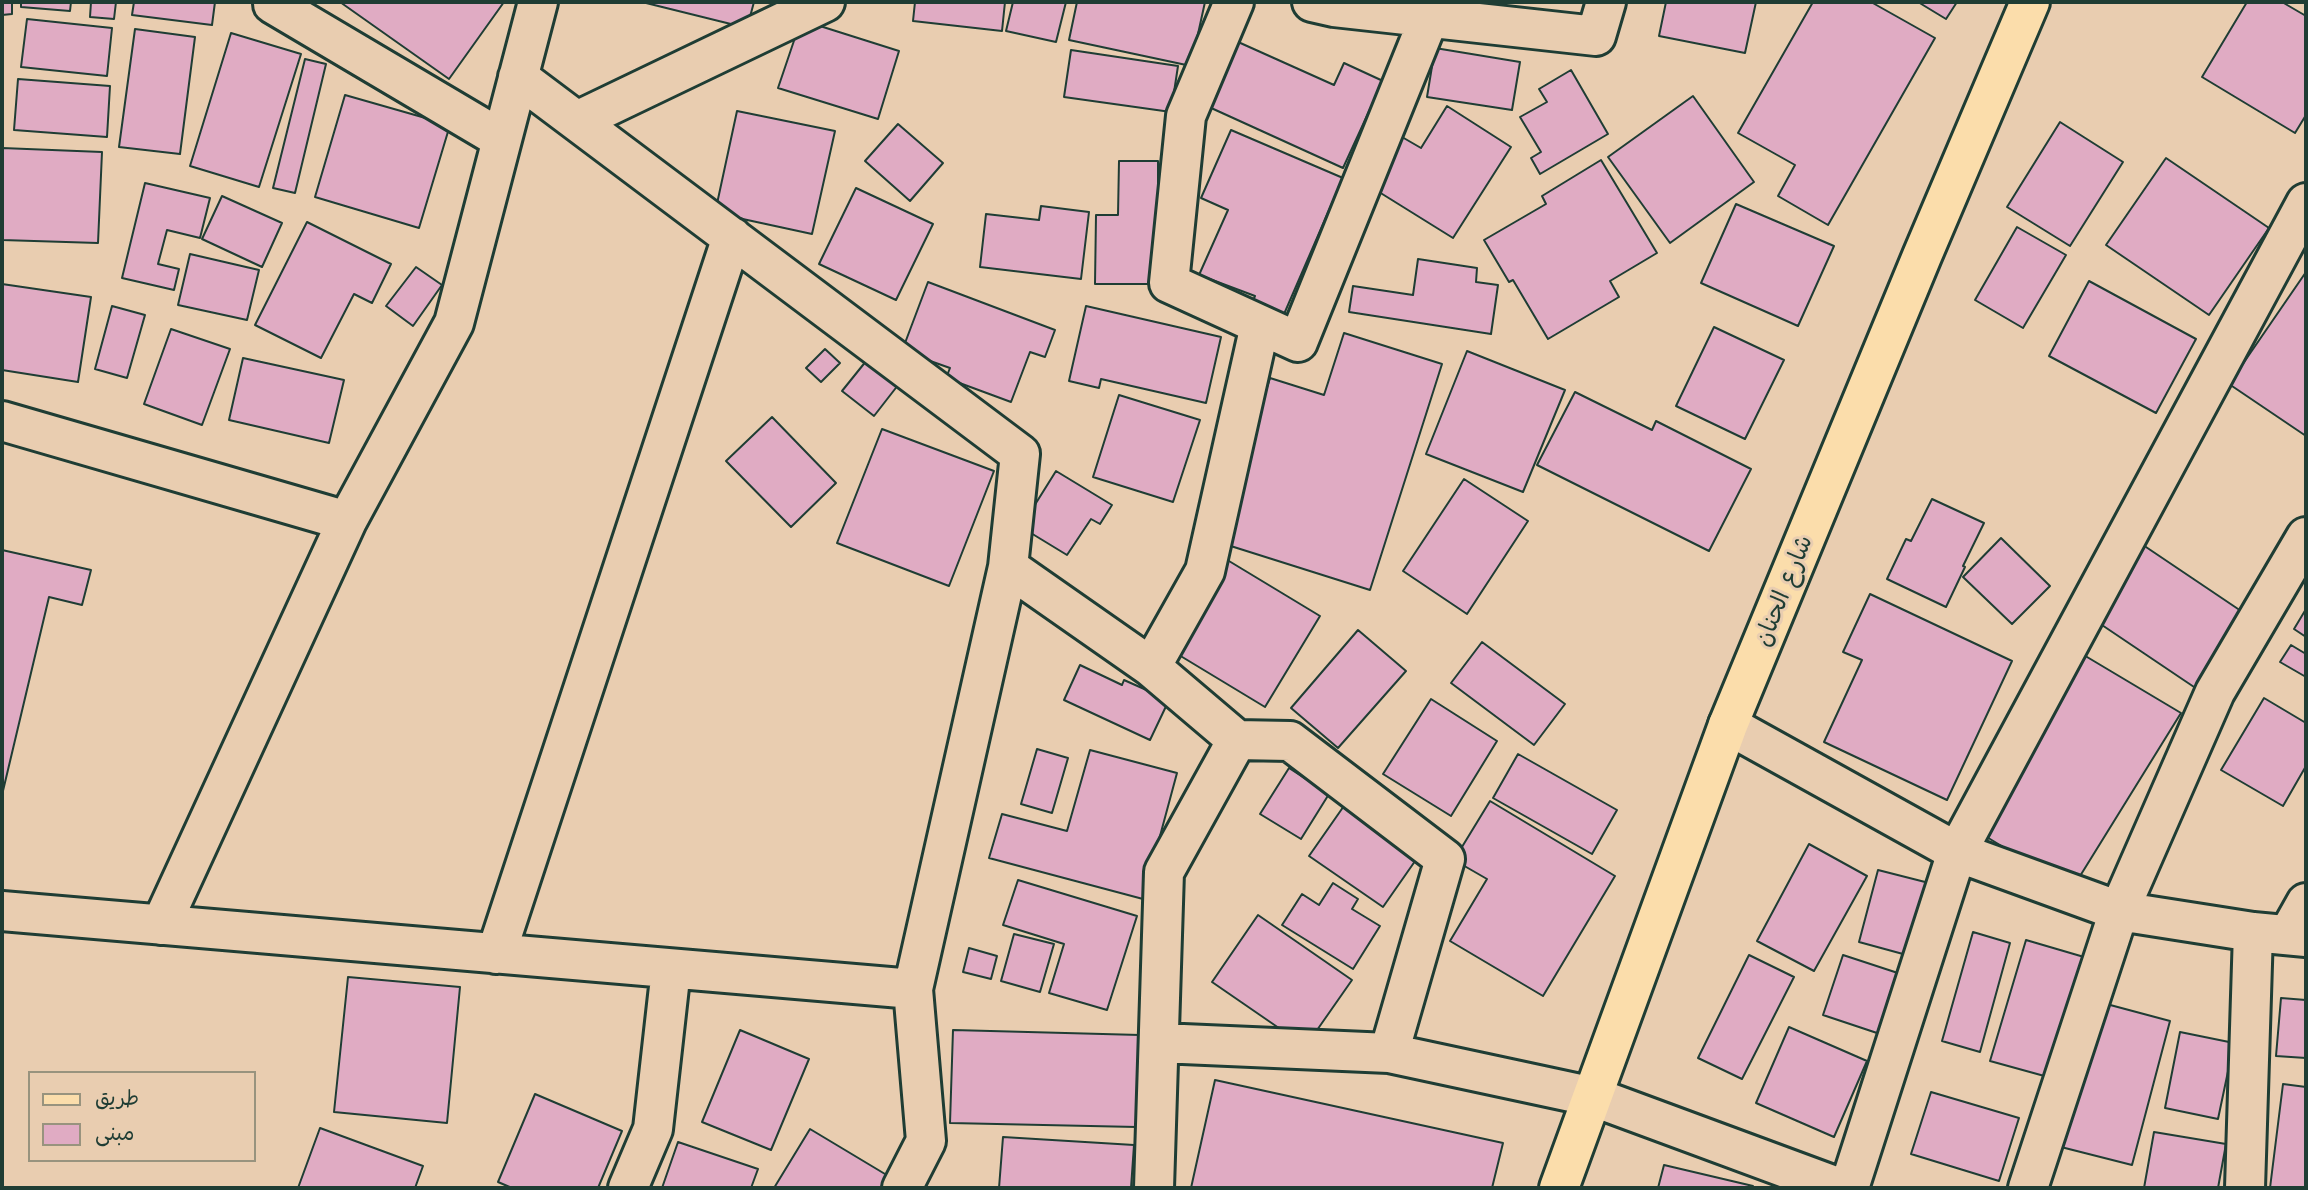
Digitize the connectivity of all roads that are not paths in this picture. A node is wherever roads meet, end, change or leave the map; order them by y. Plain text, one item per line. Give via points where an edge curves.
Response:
1 (273, 2) edge
2 (538, 2) edge
3 (825, 2) edge
4 (1234, 2) edge
5 (1606, 2) edge
6 (2030, 2) edge
7 (1327, 4) edge
8 (1429, 18) junction
9 (518, 77) junction
10 (577, 121) junction
11 (501, 139) junction
12 (2303, 218) edge
13 (732, 237) junction
14 (1260, 325) junction
15 (2, 421) edge
16 (347, 521) junction
17 (2306, 537) edge
18 (1008, 567) junction
19 (1151, 667) junction
20 (1728, 725) junction
21 (1237, 740) junction
22 (1956, 852) junction
23 (2, 911) edge
24 (2119, 911) junction
25 (161, 925) junction
26 (2288, 927) edge
27 (496, 954) junction
28 (671, 969) junction
29 (913, 989) junction
30 (1160, 1043) junction
31 (1389, 1053) junction
32 (1594, 1097) junction
33 (628, 1188) edge
34 (902, 1188) edge
35 (1154, 1188) edge
36 (1559, 1188) edge
37 (1840, 1188) edge
38 (1849, 1188) edge
39 (2028, 1188) edge
40 (2245, 1188) edge

1 - 11 street
2 - 9 street
3 - 10 street
4 - 14 street via 1186,116 1169,284
5 - 8 street via 1596,36
6 - 20 main road, شارع الحنان
7 - 8 street
8 - 14 street via 1298,342
9 - 10 street
9 - 11 street
10 - 13 street
11 - 16 street via 454,323
12 - 22 street
13 - 18 street via 1020,454
13 - 27 street
14 - 19 street via 1205,571
15 - 16 street
16 - 25 street
17 - 24 street via 2215,692
18 - 19 street
18 - 29 street
19 - 21 street
20 - 22 street
20 - 32 main road, شارع الحنان
21 - 30 street via 1164,872
21 - 31 street via 1290,741 1445,859
22 - 24 street
22 - 38 street
23 - 25 street
24 - 26 street
24 - 39 street
25 - 27 street
26 - 40 street
27 - 28 street
28 - 29 street
28 - 33 street via 653,1129
29 - 34 street via 926,1141
30 - 31 street
30 - 35 street
31 - 32 street
32 - 36 main road, شارع الحنان
32 - 37 street

